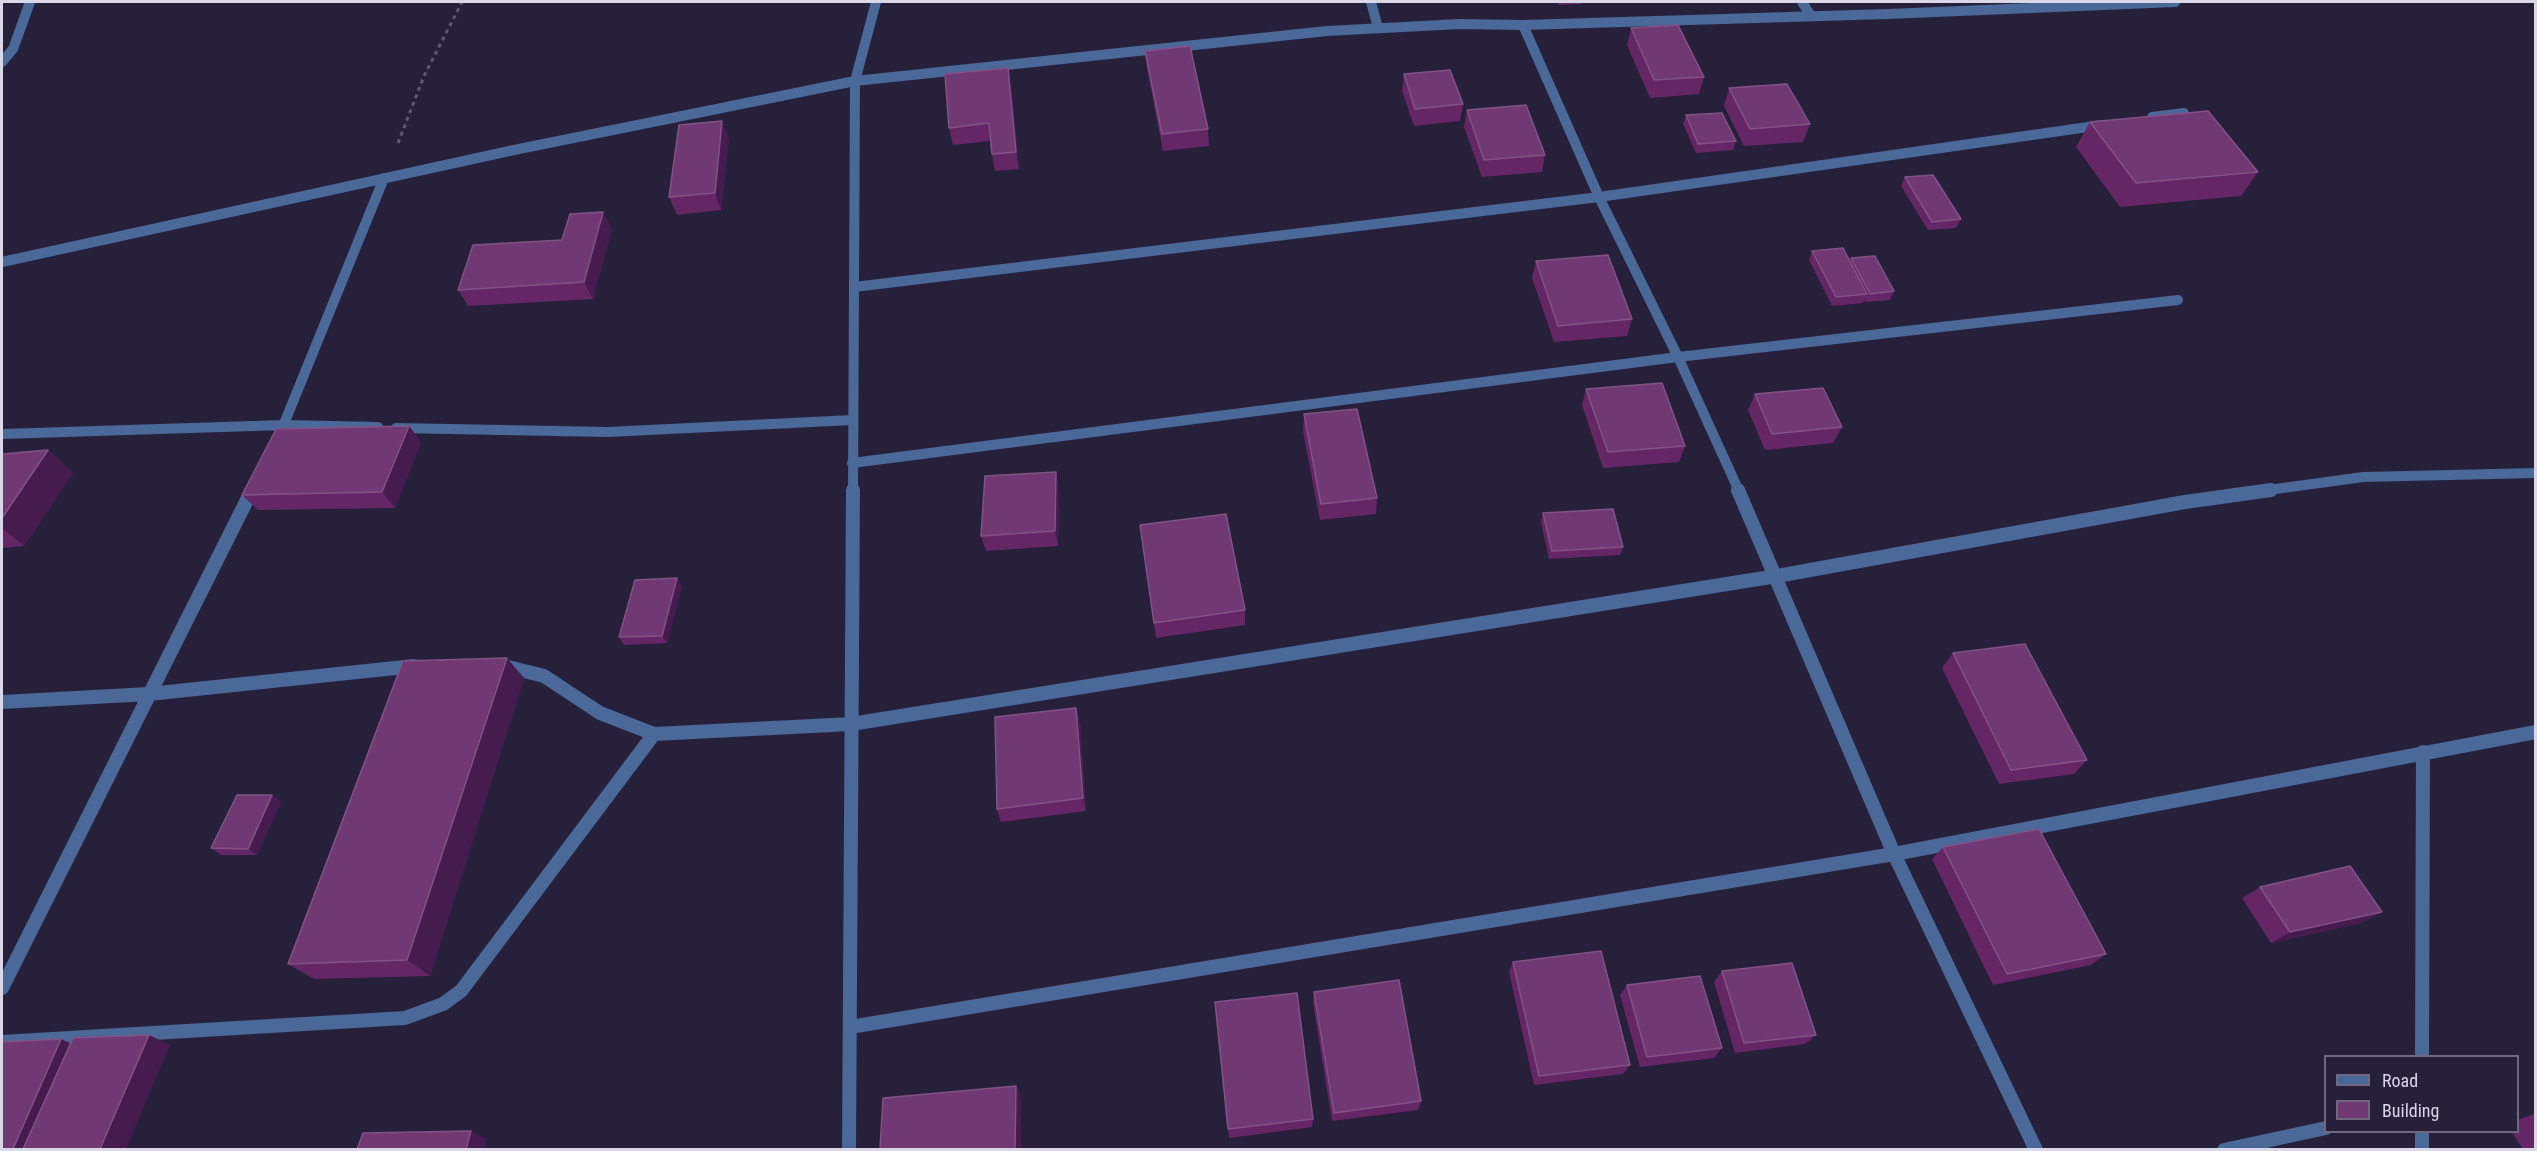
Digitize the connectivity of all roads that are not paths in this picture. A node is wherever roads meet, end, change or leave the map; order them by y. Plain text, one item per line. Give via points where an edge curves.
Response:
1 (30, 2) edge
2 (876, 2) edge
3 (1371, 2) edge
4 (1802, 2) edge
5 (2175, 2) edge
6 (1811, 16) junction
7 (1523, 25) junction
8 (1378, 28) junction
9 (2, 62) edge
10 (855, 81) junction
11 (2184, 113) edge
12 (2137, 120) edge
13 (2113, 123) edge
14 (384, 178) junction
15 (1599, 197) junction
16 (2, 262) edge
17 (854, 287) junction
18 (2178, 300) dead end
19 (1678, 357) junction
20 (853, 420) junction
21 (285, 425) junction
22 (2, 434) edge
23 (269, 456) edge
24 (852, 463) junction
25 (2535, 473) edge
26 (259, 477) edge
27 (1776, 576) junction
28 (432, 664) edge
29 (491, 664) edge
30 (149, 694) junction
31 (2, 702) edge
32 (851, 724) junction
33 (2535, 732) edge
34 (654, 734) junction
35 (2423, 752) junction
36 (1894, 854) junction
37 (2, 988) edge
38 (850, 1027) junction
39 (2, 1042) edge
40 (2422, 1055) edge
41 (2324, 1128) edge
42 (2422, 1133) edge
43 (849, 1149) edge
44 (2036, 1149) edge
45 (2224, 1149) edge
46 (2422, 1149) edge

1 - 9 street via 13,49
2 - 10 street
3 - 8 street
4 - 6 street
5 - 6 street
6 - 7 street
7 - 8 street
7 - 15 street
8 - 10 street
10 - 14 street
10 - 17 street
11 - 12 street
13 - 15 street
14 - 16 street
14 - 21 street
15 - 17 street
15 - 19 street
17 - 20 street
18 - 19 street
19 - 24 street
19 - 27 street
20 - 21 street via 608,432
20 - 24 street
21 - 22 street
21 - 23 street
24 - 32 street
25 - 27 street via 2362,477 2185,502
26 - 30 street
27 - 32 street
27 - 36 street
28 - 30 street
29 - 34 street via 544,676 600,713
30 - 31 street
30 - 37 street
32 - 34 street
32 - 38 street
33 - 35 street
34 - 39 street via 461,991 443,1004 405,1018
35 - 36 street
35 - 40 street
36 - 38 street
36 - 44 street
38 - 43 street
41 - 45 street
42 - 46 street

